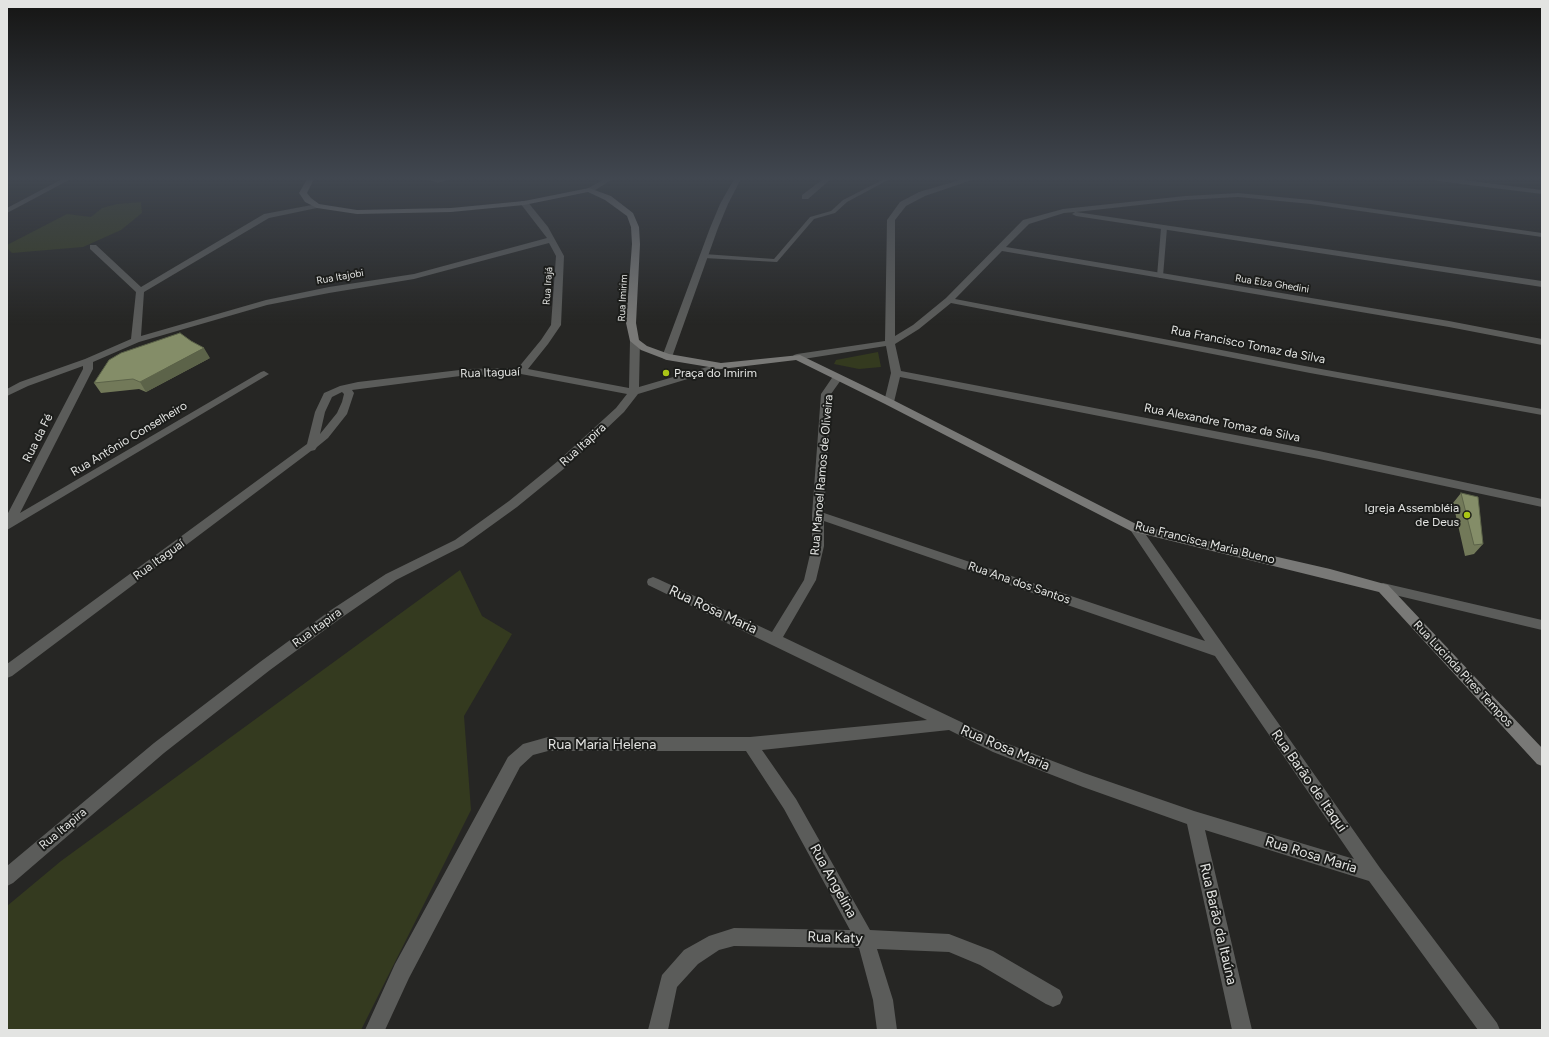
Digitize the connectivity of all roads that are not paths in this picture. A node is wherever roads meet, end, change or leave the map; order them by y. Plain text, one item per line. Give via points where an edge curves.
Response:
1 (248, 227) edge
2 (543, 227) edge
3 (635, 227) edge
4 (715, 227) edge
5 (804, 227) edge
6 (891, 227) edge
7 (1020, 227) edge
8 (1160, 227) edge
9 (1489, 227) edge
10 (1164, 228) junction
11 (1542, 235) edge
12 (550, 240) junction
13 (94, 247) dead end
14 (999, 248) junction
15 (704, 256) junction
16 (1160, 276) junction
17 (1542, 284) edge
18 (140, 291) junction
19 (949, 300) junction
20 (136, 340) junction
21 (635, 341) junction
22 (1542, 342) edge
23 (890, 343) junction
24 (668, 357) junction
25 (797, 357) junction
26 (88, 361) junction
27 (721, 366) junction
28 (522, 371) junction
29 (896, 373) junction
30 (264, 374) dead end
31 (838, 377) junction
32 (344, 388) junction
33 (634, 392) junction
34 (7, 393) edge
35 (889, 402) junction
36 (1542, 412) edge
37 (311, 448) junction
38 (1542, 503) edge
39 (818, 515) junction
40 (8, 525) edge
41 (1135, 528) junction
42 (653, 582) dead end
43 (1383, 588) junction
44 (1542, 625) edge
45 (775, 639) junction
46 (1220, 652) junction
47 (7, 672) edge
48 (948, 724) junction
49 (750, 744) junction
50 (1542, 759) edge
51 (1194, 819) junction
52 (1374, 874) junction
53 (7, 876) edge
54 (865, 939) junction
55 (1053, 997) dead end
56 (375, 1030) edge
57 (658, 1030) edge
58 (887, 1030) edge
59 (1242, 1030) edge
60 (1490, 1030) edge

1 - 18 street
2 - 12 street, Rua Irajá
3 - 21 street, Rua Imirim via 631,323
4 - 15 street
5 - 15 lane via 775,261
6 - 23 street
7 - 14 street
8 - 10 street
9 - 11 street
10 - 16 lane
10 - 17 street
12 - 20 street, Rua Itajobi via 414,276 266,303
12 - 28 street, Rua Irajá via 560,256 556,325
13 - 18 street
14 - 16 street, Rua Elza Ghedini
14 - 19 street
15 - 24 street
16 - 22 street, Rua Elza Ghedini
18 - 20 street
19 - 23 street via 916,327
19 - 36 street, Rua Francisco Tomaz da Silva
20 - 26 street, Rua Itajobi
21 - 24 street via 644,348
21 - 33 street
23 - 25 street
23 - 29 street
24 - 27 street
25 - 27 street
25 - 31 street, Rua Francisca Maria Bueno
26 - 34 street, Rua Itajobi via 24,384
26 - 40 street, Rua da Fé via 88,370
27 - 33 street
28 - 32 street, Rua Itaguaí via 468,372
28 - 33 street, Rua Itaguaí
29 - 35 street
29 - 38 street, Rua Alexandre Tomaz da Silva via 1319,456
30 - 40 street, Rua Antônio Conselheiro
31 - 35 street, Rua Francisca Maria Bueno
31 - 39 street, Rua Manoel Ramos de Oliveira via 826,394
32 - 37 street, Rua Itaguaí via 335,391 324,402 316,422
32 - 37 street, Rua Itaguaí via 349,393 342,414
33 - 53 street, Rua Itapira via 598,432 514,504 459,543 391,577 265,666 159,748
35 - 41 street, Rua Francisca Maria Bueno
37 - 47 street, Rua Itaguaí
39 - 45 street, Rua Manoel Ramos de Oliveira via 818,546 810,580
39 - 46 street, Rua Ana dos Santos
41 - 43 street, Rua Francisca Maria Bueno
41 - 46 street, Rua Barão de Itaqui
42 - 45 street, Rua Rosa Maria
43 - 44 street, Rua Francisca Maria Bueno
43 - 50 street, Rua Lucinda Pires Tempos
45 - 48 street, Rua Rosa Maria
46 - 52 street, Rua Barão de Itaqui
48 - 49 street, Rua Maria Helena
48 - 51 street, Rua Rosa Maria via 998,747 1083,780
49 - 54 street, Rua Angelina via 790,804
49 - 56 street, Rua Maria Helena via 548,744 528,749 514,762 402,971
51 - 52 street, Rua Rosa Maria
51 - 59 street, Rua Barão da Itaúna
52 - 60 street, Rua Barão de Itaqui
54 - 55 street, Rua Katy via 948,943 986,958
54 - 57 street, Rua Katy via 734,937 715,942 691,957 669,982
54 - 58 street, Rua Angelina via 882,1000

